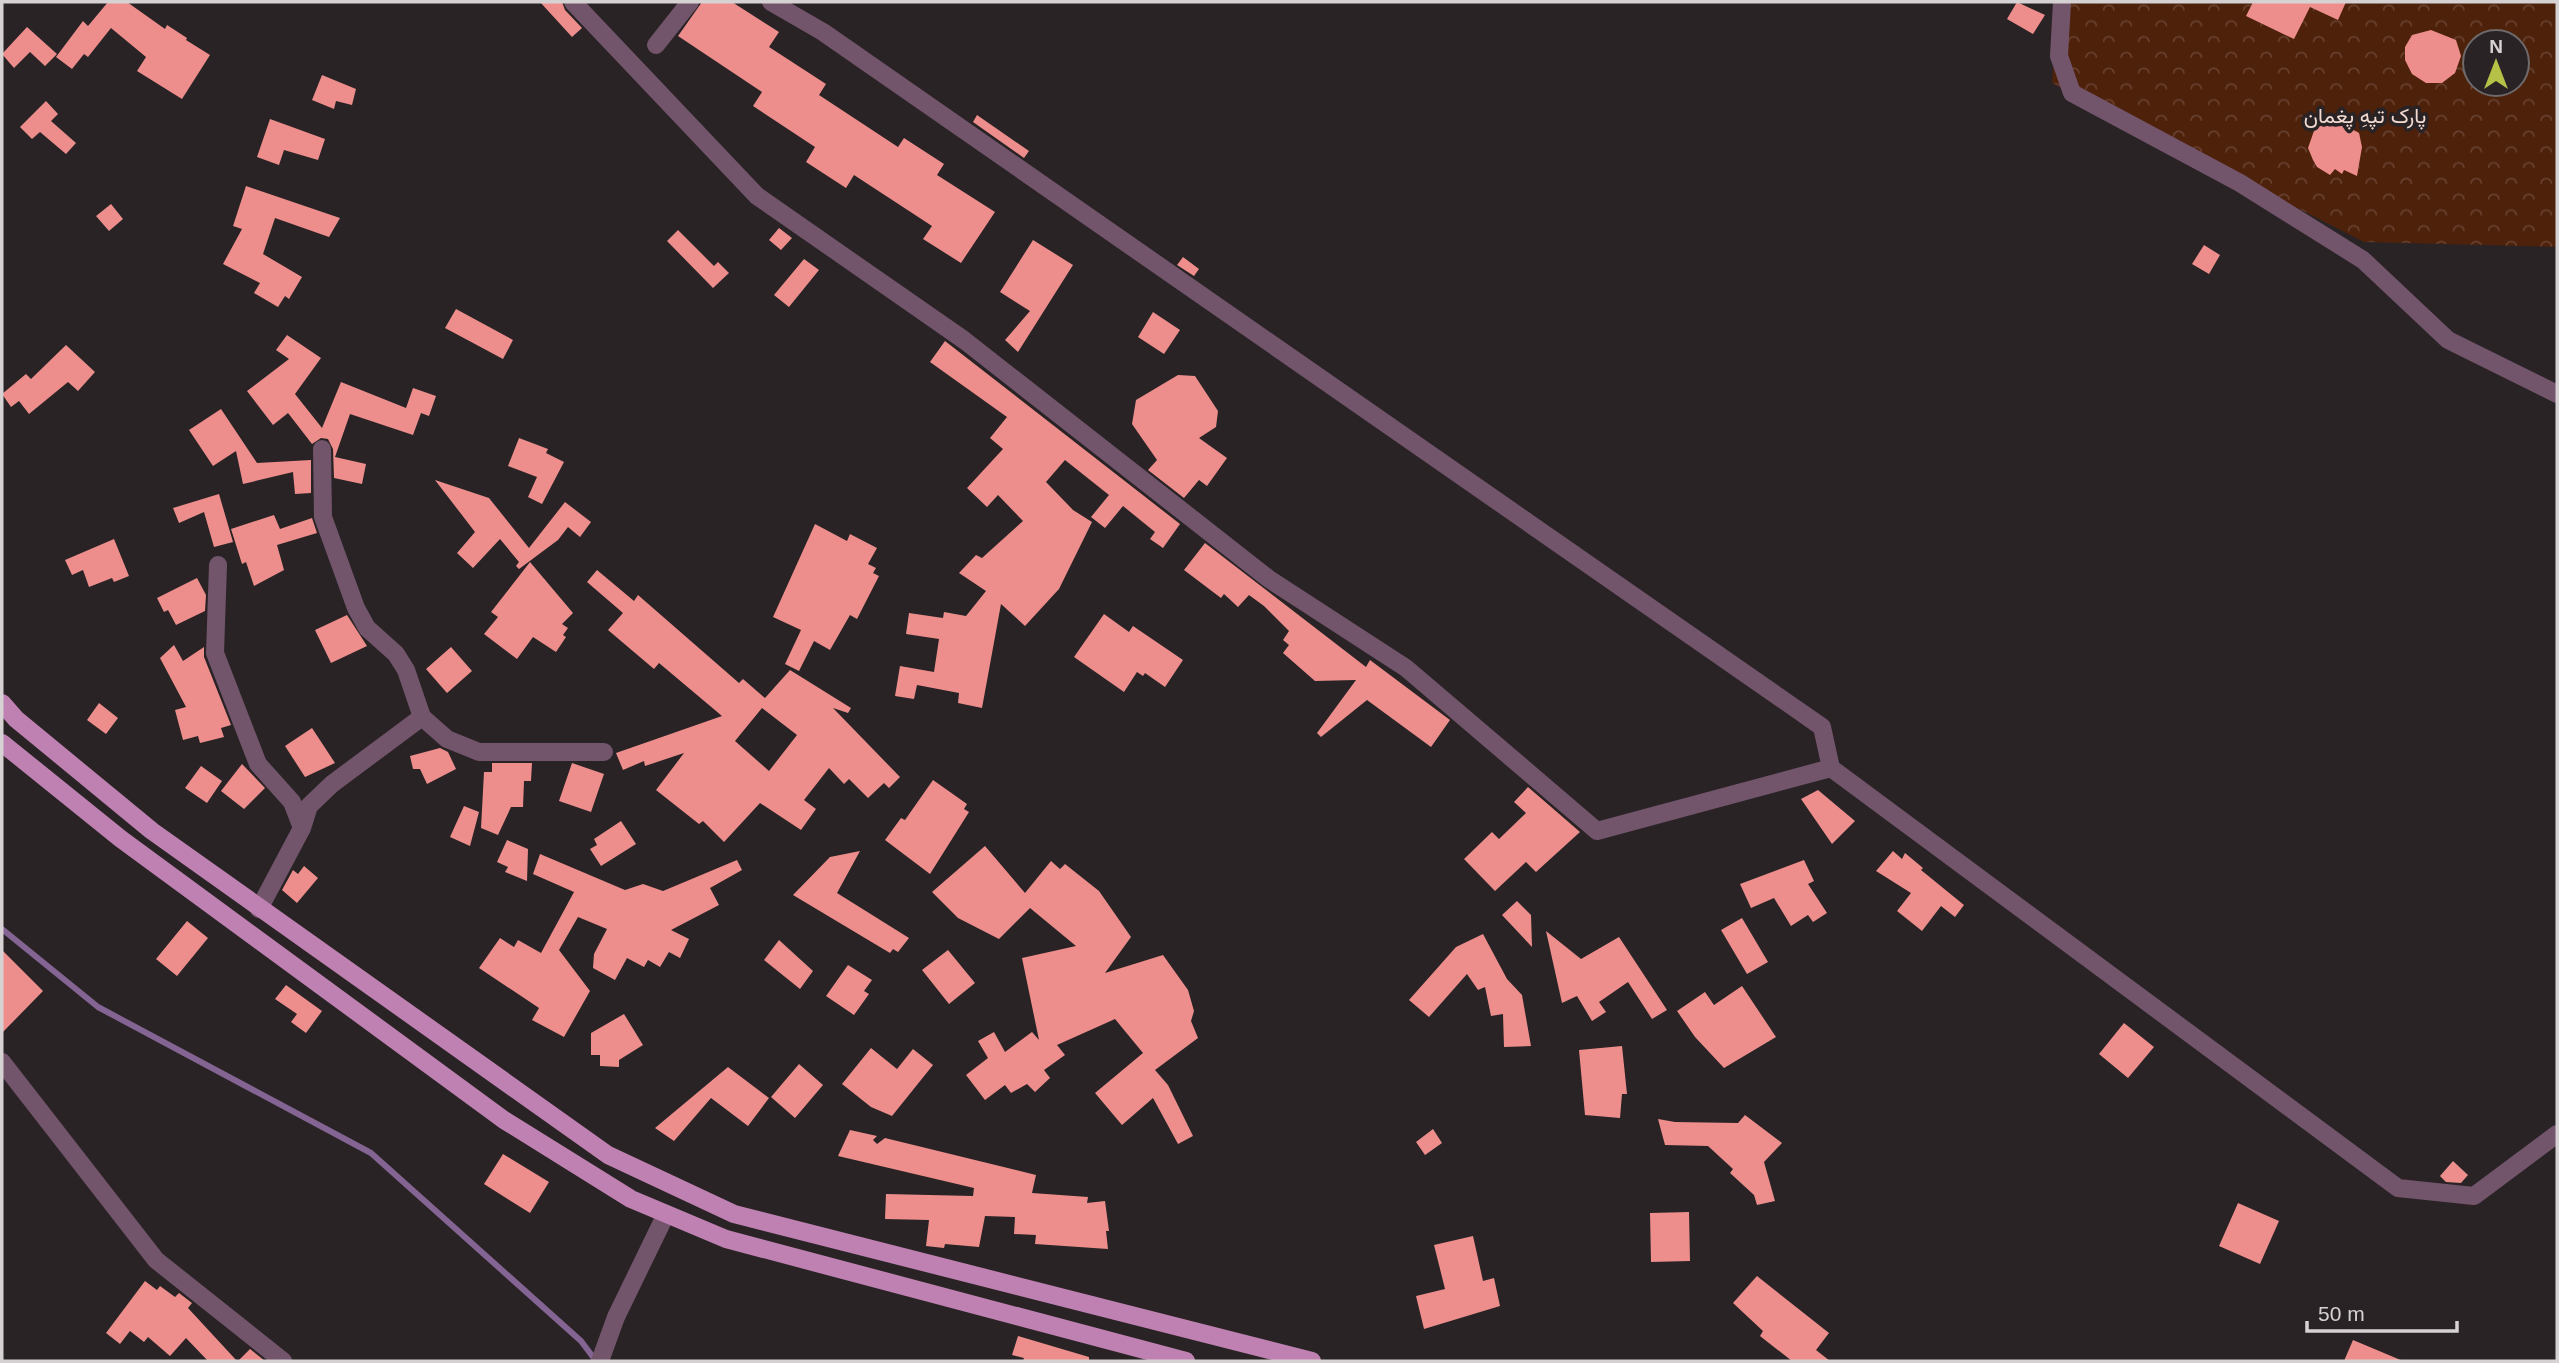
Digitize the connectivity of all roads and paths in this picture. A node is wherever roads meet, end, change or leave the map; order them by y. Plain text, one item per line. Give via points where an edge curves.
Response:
1 (573, 2) edge
2 (690, 2) edge
3 (771, 2) edge
4 (2062, 2) edge
5 (656, 45) dead end
6 (2557, 394) edge
7 (322, 449) dead end
8 (218, 565) dead end
9 (2, 703) edge
10 (422, 717) junction
11 (2, 743) edge
12 (604, 752) dead end
13 (1831, 768) junction
14 (302, 828) junction
15 (258, 909) junction
16 (2, 1062) edge
17 (2557, 1135) edge
18 (666, 1214) junction
19 (283, 1361) edge
20 (600, 1361) edge
21 (1186, 1361) edge
22 (1312, 1361) edge

1 - 13 street via 757,196 964,340 1269,579 1406,668 1597,831
2 - 5 street
3 - 13 street via 823,32 1822,727
4 - 6 street via 2059,56 2072,93 2239,183 2363,260 2448,340
7 - 10 street via 323,517 356,608 367,628 396,654 406,670
8 - 14 street via 215,653 258,764 292,802
9 - 15 main road via 152,831
10 - 12 street via 447,738 480,752
10 - 14 street via 332,784 309,806
11 - 18 main road via 121,839 504,1119 631,1199
13 - 17 street via 2398,1188 2474,1196
14 - 15 street
15 - 22 main road via 608,1155 734,1214
16 - 19 street via 156,1260
18 - 20 street
18 - 21 main road via 726,1239

